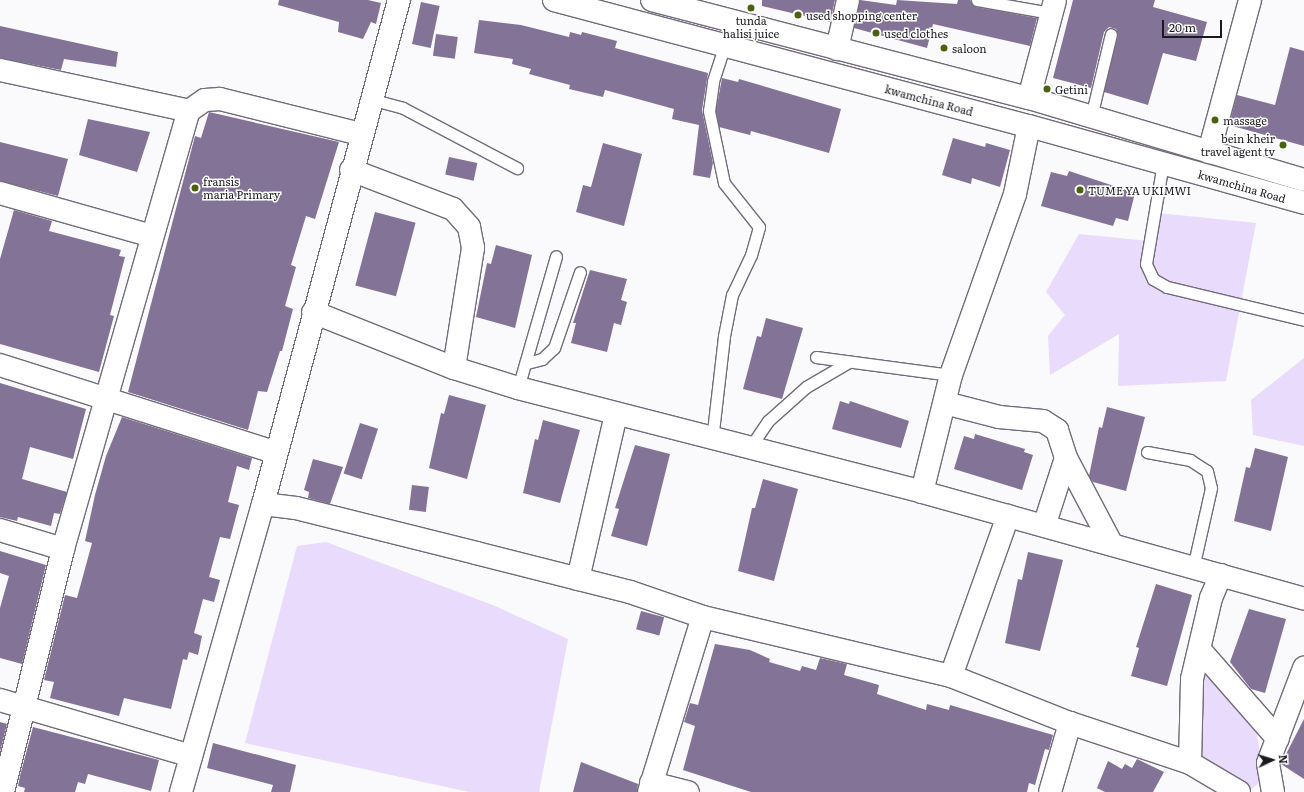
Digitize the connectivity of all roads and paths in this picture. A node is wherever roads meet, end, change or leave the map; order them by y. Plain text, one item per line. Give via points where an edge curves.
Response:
1 (399, 0) edge
2 (554, 0) edge
3 (652, 0) edge
4 (848, 0) edge
5 (977, 0) edge
6 (1250, 0) edge
7 (1008, 3) edge
8 (1053, 7) edge
9 (1111, 34) dead end
10 (803, 40) junction
11 (725, 45) junction
12 (837, 49) junction
13 (795, 65) junction
14 (0, 70) edge
15 (1029, 98) junction
16 (370, 99) junction
17 (189, 111) junction
18 (1091, 117) junction
19 (1029, 126) junction
20 (360, 134) junction
21 (1209, 152) junction
22 (1163, 163) junction
23 (517, 168) dead end
24 (351, 170) junction
25 (1304, 180) edge
26 (0, 193) edge
27 (1304, 203) edge
28 (152, 236) junction
29 (556, 256) dead end
30 (580, 272) dead end
31 (313, 312) junction
32 (1304, 320) edge
33 (816, 357) dead end
34 (849, 362) junction
35 (527, 363) junction
36 (0, 365) edge
37 (454, 368) junction
38 (950, 375) junction
39 (518, 388) junction
40 (108, 399) junction
41 (945, 403) junction
42 (616, 415) junction
43 (712, 440) junction
44 (749, 449) junction
45 (274, 452) junction
46 (1147, 452) dead end
47 (1066, 458) junction
48 (922, 492) junction
49 (263, 504) junction
50 (1008, 516) junction
51 (1044, 526) junction
52 (0, 530) edge
53 (1112, 545) junction
54 (64, 549) junction
55 (1193, 568) junction
56 (1221, 575) junction
57 (578, 579) junction
58 (1304, 599) edge
59 (703, 617) junction
60 (1200, 650) junction
61 (1304, 668) edge
62 (951, 676) junction
63 (0, 700) edge
64 (24, 705) junction
65 (1070, 723) junction
66 (1278, 738) junction
67 (191, 756) junction
68 (1190, 763) junction
69 (650, 787) edge
70 (3, 792) edge
71 (181, 792) edge
72 (688, 792) edge
73 (1050, 792) edge
74 (1239, 792) edge
75 (1273, 792) edge

1 - 16 street
2 - 11 street, kwamchina Road
3 - 10 street
4 - 12 street
5 - 7 lane
6 - 21 street
7 - 8 lane
8 - 15 street
9 - 18 lane
10 - 12 street
10 - 13 street
11 - 13 street, kwamchina Road
11 - 43 lane via 713,81 709,111 724,183 759,226 751,255 732,295 724,336
12 - 15 street
13 - 19 street, kwamchina Road
14 - 17 street
15 - 18 street
16 - 20 street
16 - 23 lane via 403,108
17 - 20 street via 205,100 220,99
17 - 28 street
18 - 21 street
19 - 22 street, kwamchina Road
19 - 38 street via 1015,194
20 - 24 street
21 - 25 street
22 - 27 street, kwamchina Road
22 - 32 lane via 1146,264 1153,279 1167,287
24 - 31 street
24 - 37 street via 453,209 469,227 473,248
26 - 28 street
28 - 40 street
29 - 35 lane
30 - 35 lane via 554,348 542,359
31 - 37 street
31 - 45 street
33 - 34 lane
34 - 38 lane
34 - 44 lane via 806,387 768,421
35 - 39 lane
36 - 40 street
37 - 39 street
38 - 41 street
39 - 42 street
40 - 45 street
40 - 54 street
41 - 47 street via 999,417 1043,421 1058,430
41 - 48 street
42 - 43 street
42 - 57 street
43 - 44 street
44 - 48 street
45 - 49 street
46 - 55 lane via 1190,460 1207,471 1211,488
47 - 51 street
47 - 53 street
48 - 50 street
49 - 57 street via 296,508
49 - 67 street
50 - 51 street
50 - 62 street
51 - 53 street
52 - 54 street
53 - 55 street
54 - 64 street
55 - 56 street
56 - 58 street
56 - 60 street via 1211,598
57 - 59 street
59 - 62 street
59 - 69 street
60 - 66 street
60 - 68 street via 1192,685
61 - 66 street
62 - 65 street
63 - 64 street
64 - 67 street
64 - 70 street
65 - 68 street
65 - 73 street
66 - 75 street via 1268,763
67 - 71 street
68 - 74 street
69 - 72 street

